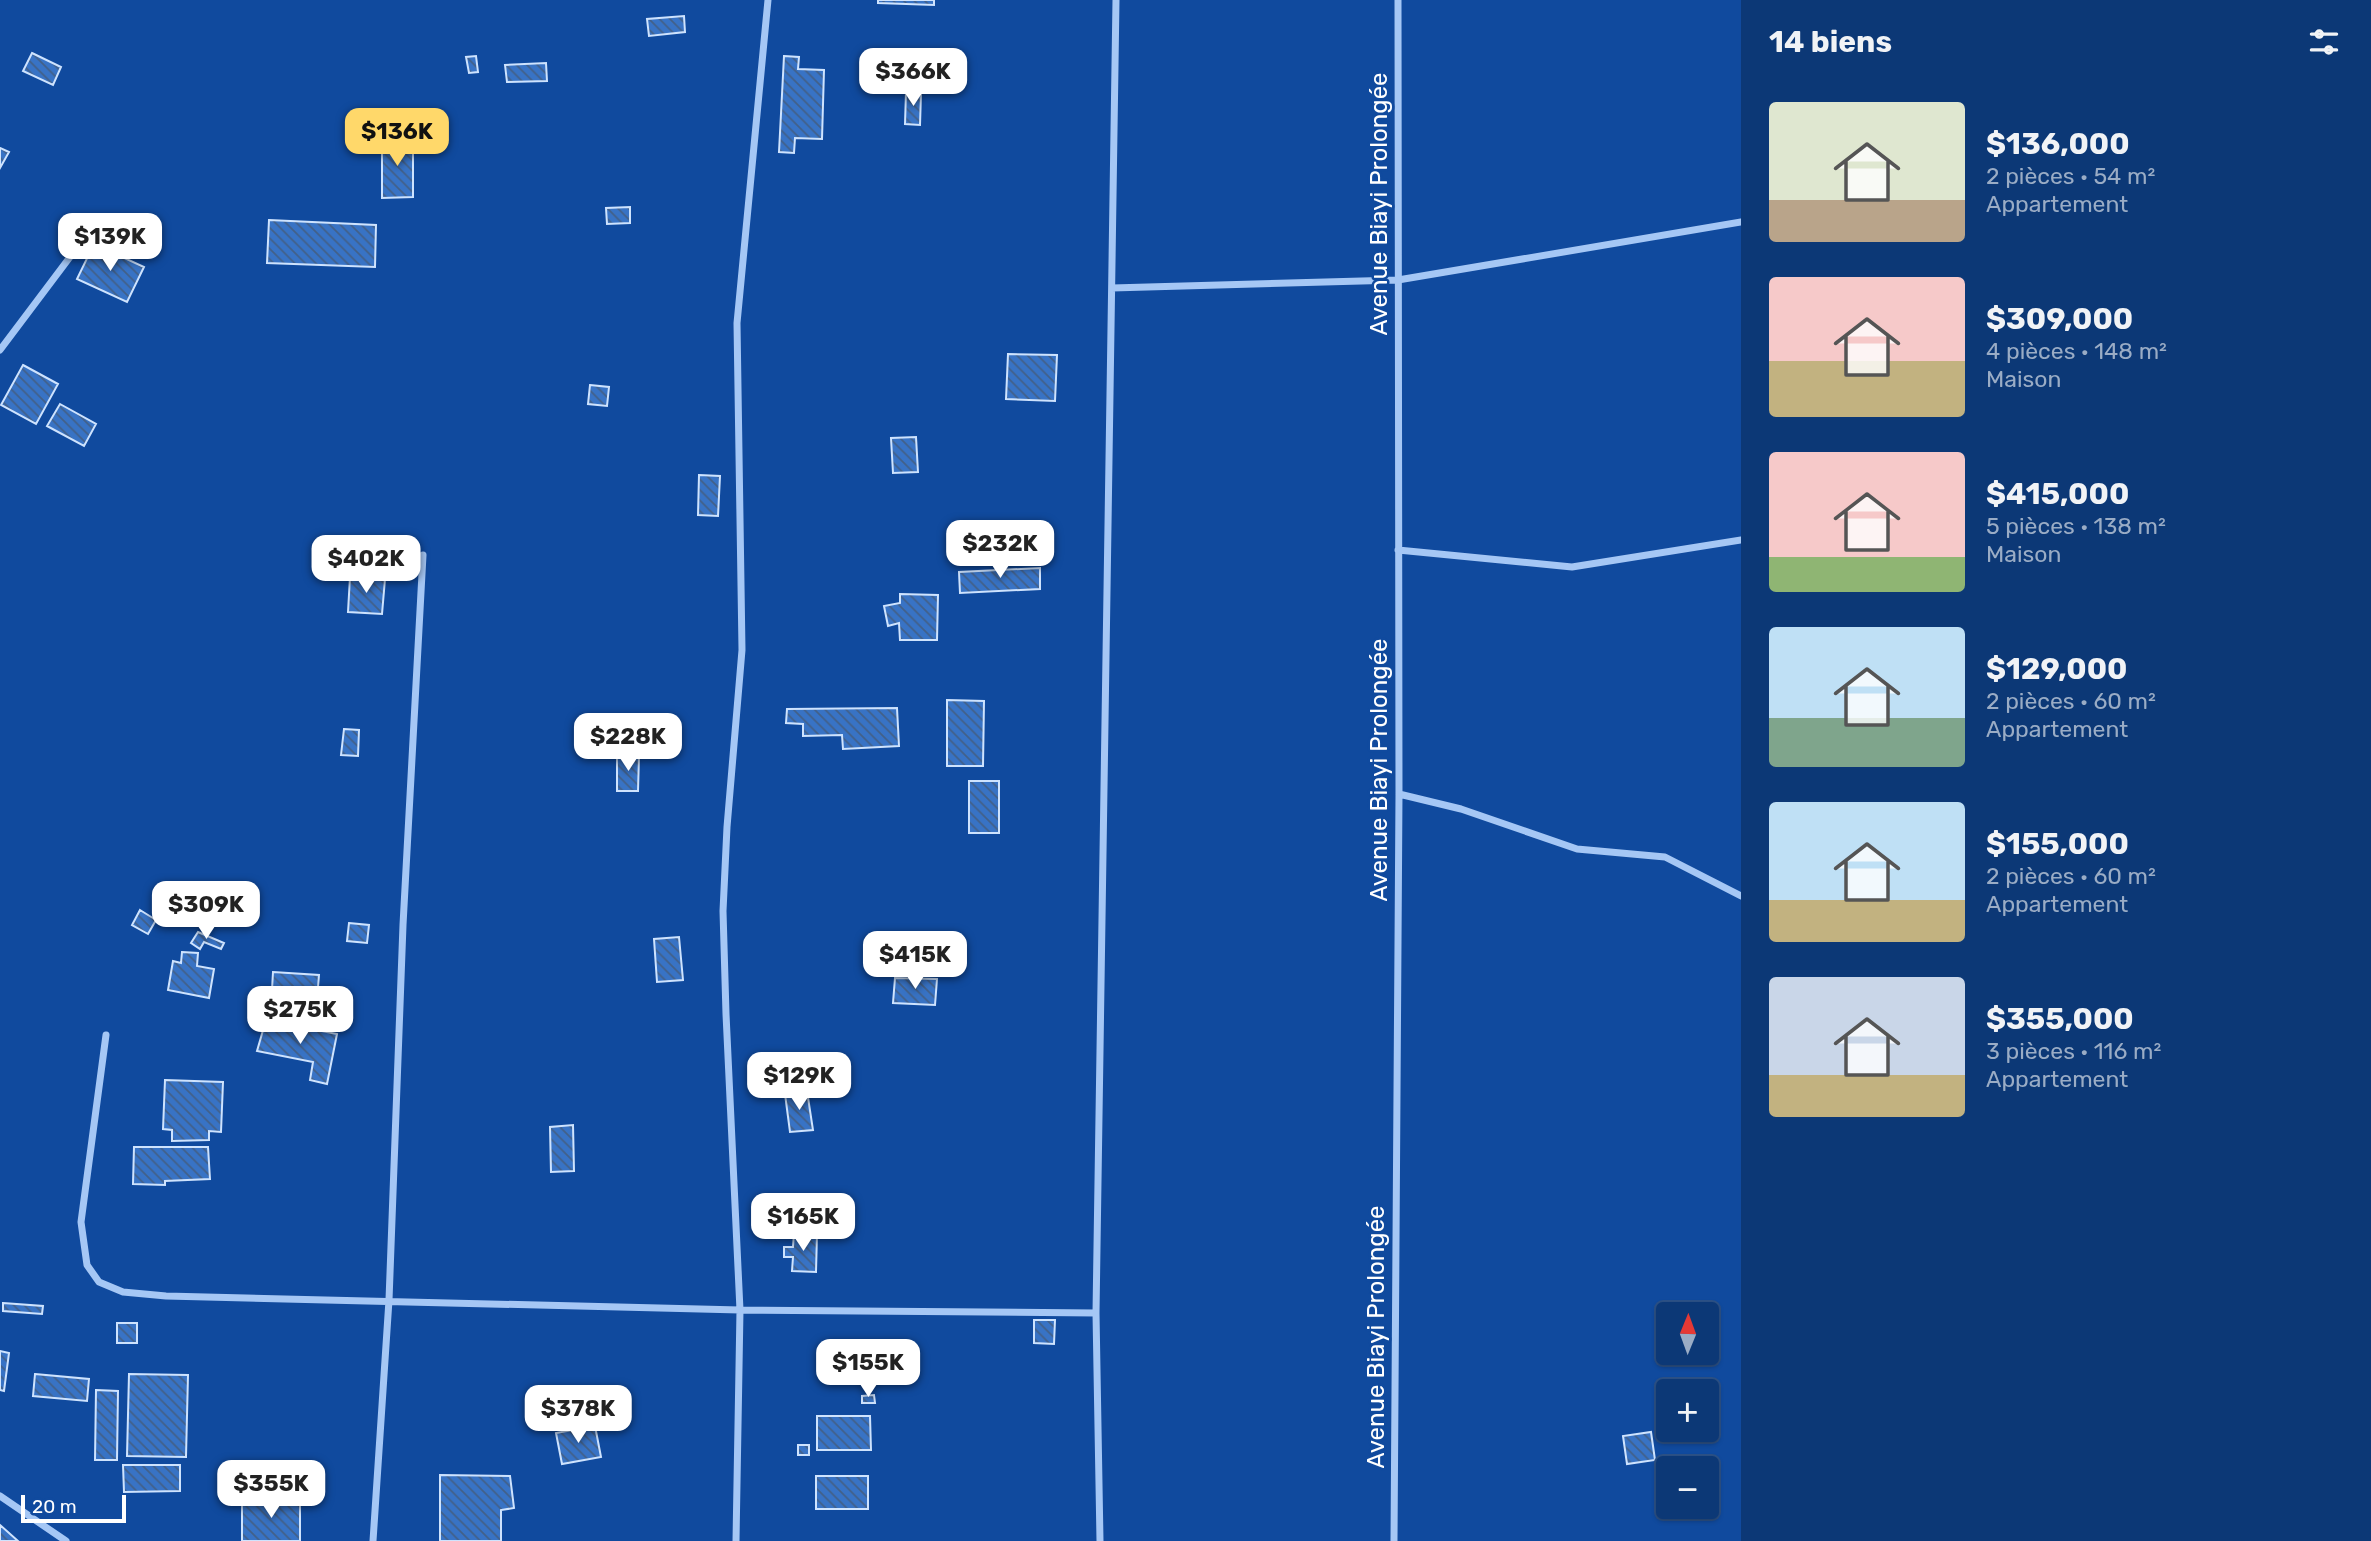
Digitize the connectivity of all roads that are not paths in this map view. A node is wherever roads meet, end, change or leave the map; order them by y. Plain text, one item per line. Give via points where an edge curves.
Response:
1 (768, 0) edge
2 (1116, 0) edge
3 (1398, 0) edge
4 (1741, 222) edge
5 (70, 257) dead end
6 (1398, 280) junction
7 (1112, 288) junction
8 (0, 351) edge
9 (1741, 540) edge
10 (1398, 550) junction
11 (423, 555) dead end
12 (1399, 794) junction
13 (1741, 895) edge
14 (106, 1035) dead end
15 (389, 1300) junction
16 (740, 1310) junction
17 (1096, 1312) junction
18 (0, 1496) edge
19 (66, 1541) edge
20 (373, 1541) edge
21 (736, 1541) edge
22 (1100, 1541) edge
23 (1394, 1541) edge

1 - 16 street via 737,324 742,650 723,911
2 - 7 street
3 - 6 street, Avenue Biayi Prolongée
4 - 6 street
5 - 8 street
6 - 7 street
6 - 10 street, Avenue Biayi Prolongée
7 - 17 street
9 - 10 street via 1572,567
10 - 12 street, Avenue Biayi Prolongée
11 - 15 street
12 - 13 street via 1461,809 1577,849 1665,857
12 - 23 street, Avenue Biayi Prolongée
14 - 15 street via 81,1222 87,1265 99,1282 123,1292 166,1296
15 - 16 street
15 - 20 street
16 - 17 street
16 - 21 street
17 - 22 street
18 - 19 street

